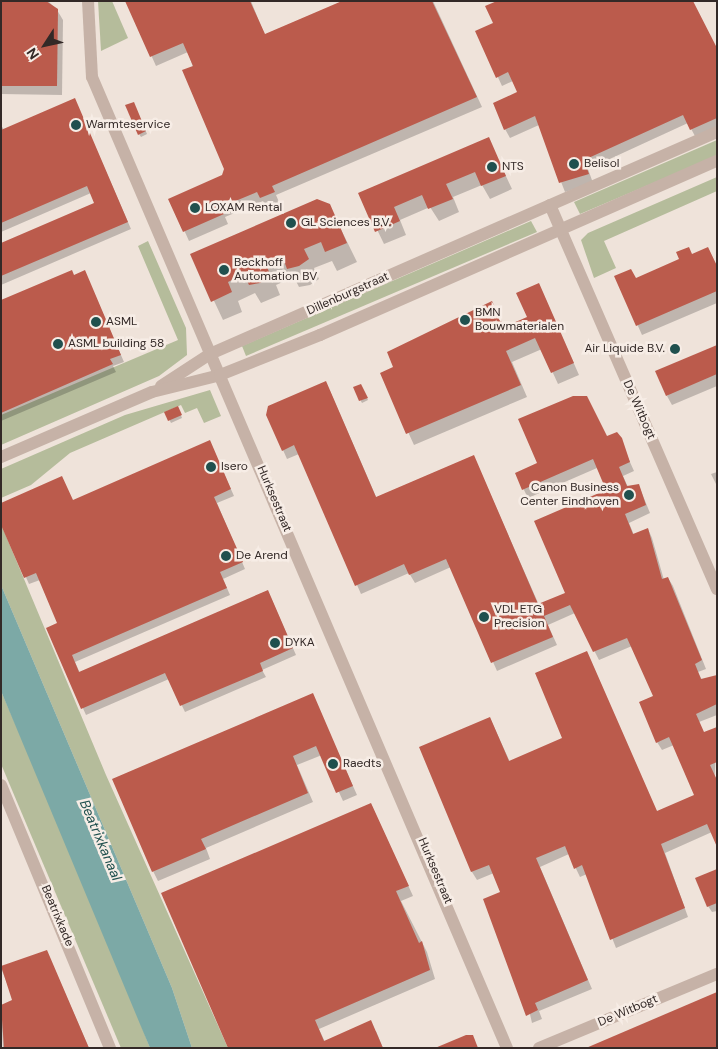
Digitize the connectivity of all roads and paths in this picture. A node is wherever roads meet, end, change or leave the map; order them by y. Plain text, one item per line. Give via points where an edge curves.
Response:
1 (88, 1) edge
2 (717, 132) edge
3 (717, 161) edge
4 (550, 205) junction
5 (561, 231) junction
6 (210, 354) junction
7 (220, 375) junction
8 (152, 392) junction
9 (1, 457) edge
10 (717, 589) edge
11 (1, 785) edge
12 (717, 974) edge
13 (110, 1048) edge
14 (507, 1048) edge
15 (539, 1048) edge

1 - 6 street, Hurksestraat via 92,77
2 - 4 street, Dillenburgstraat
3 - 5 street, Dillenburgstraat
4 - 5 street
4 - 6 street, Dillenburgstraat
5 - 7 street, Dillenburgstraat
5 - 10 street, De Witbogt
6 - 7 street, Hurksestraat
6 - 8 street, Dillenburgstraat
7 - 8 street, Dillenburgstraat
7 - 14 street, Hurksestraat
8 - 9 street, Dillenburgstraat
11 - 13 street, Beatrixkade
12 - 15 street, De Witbogt

